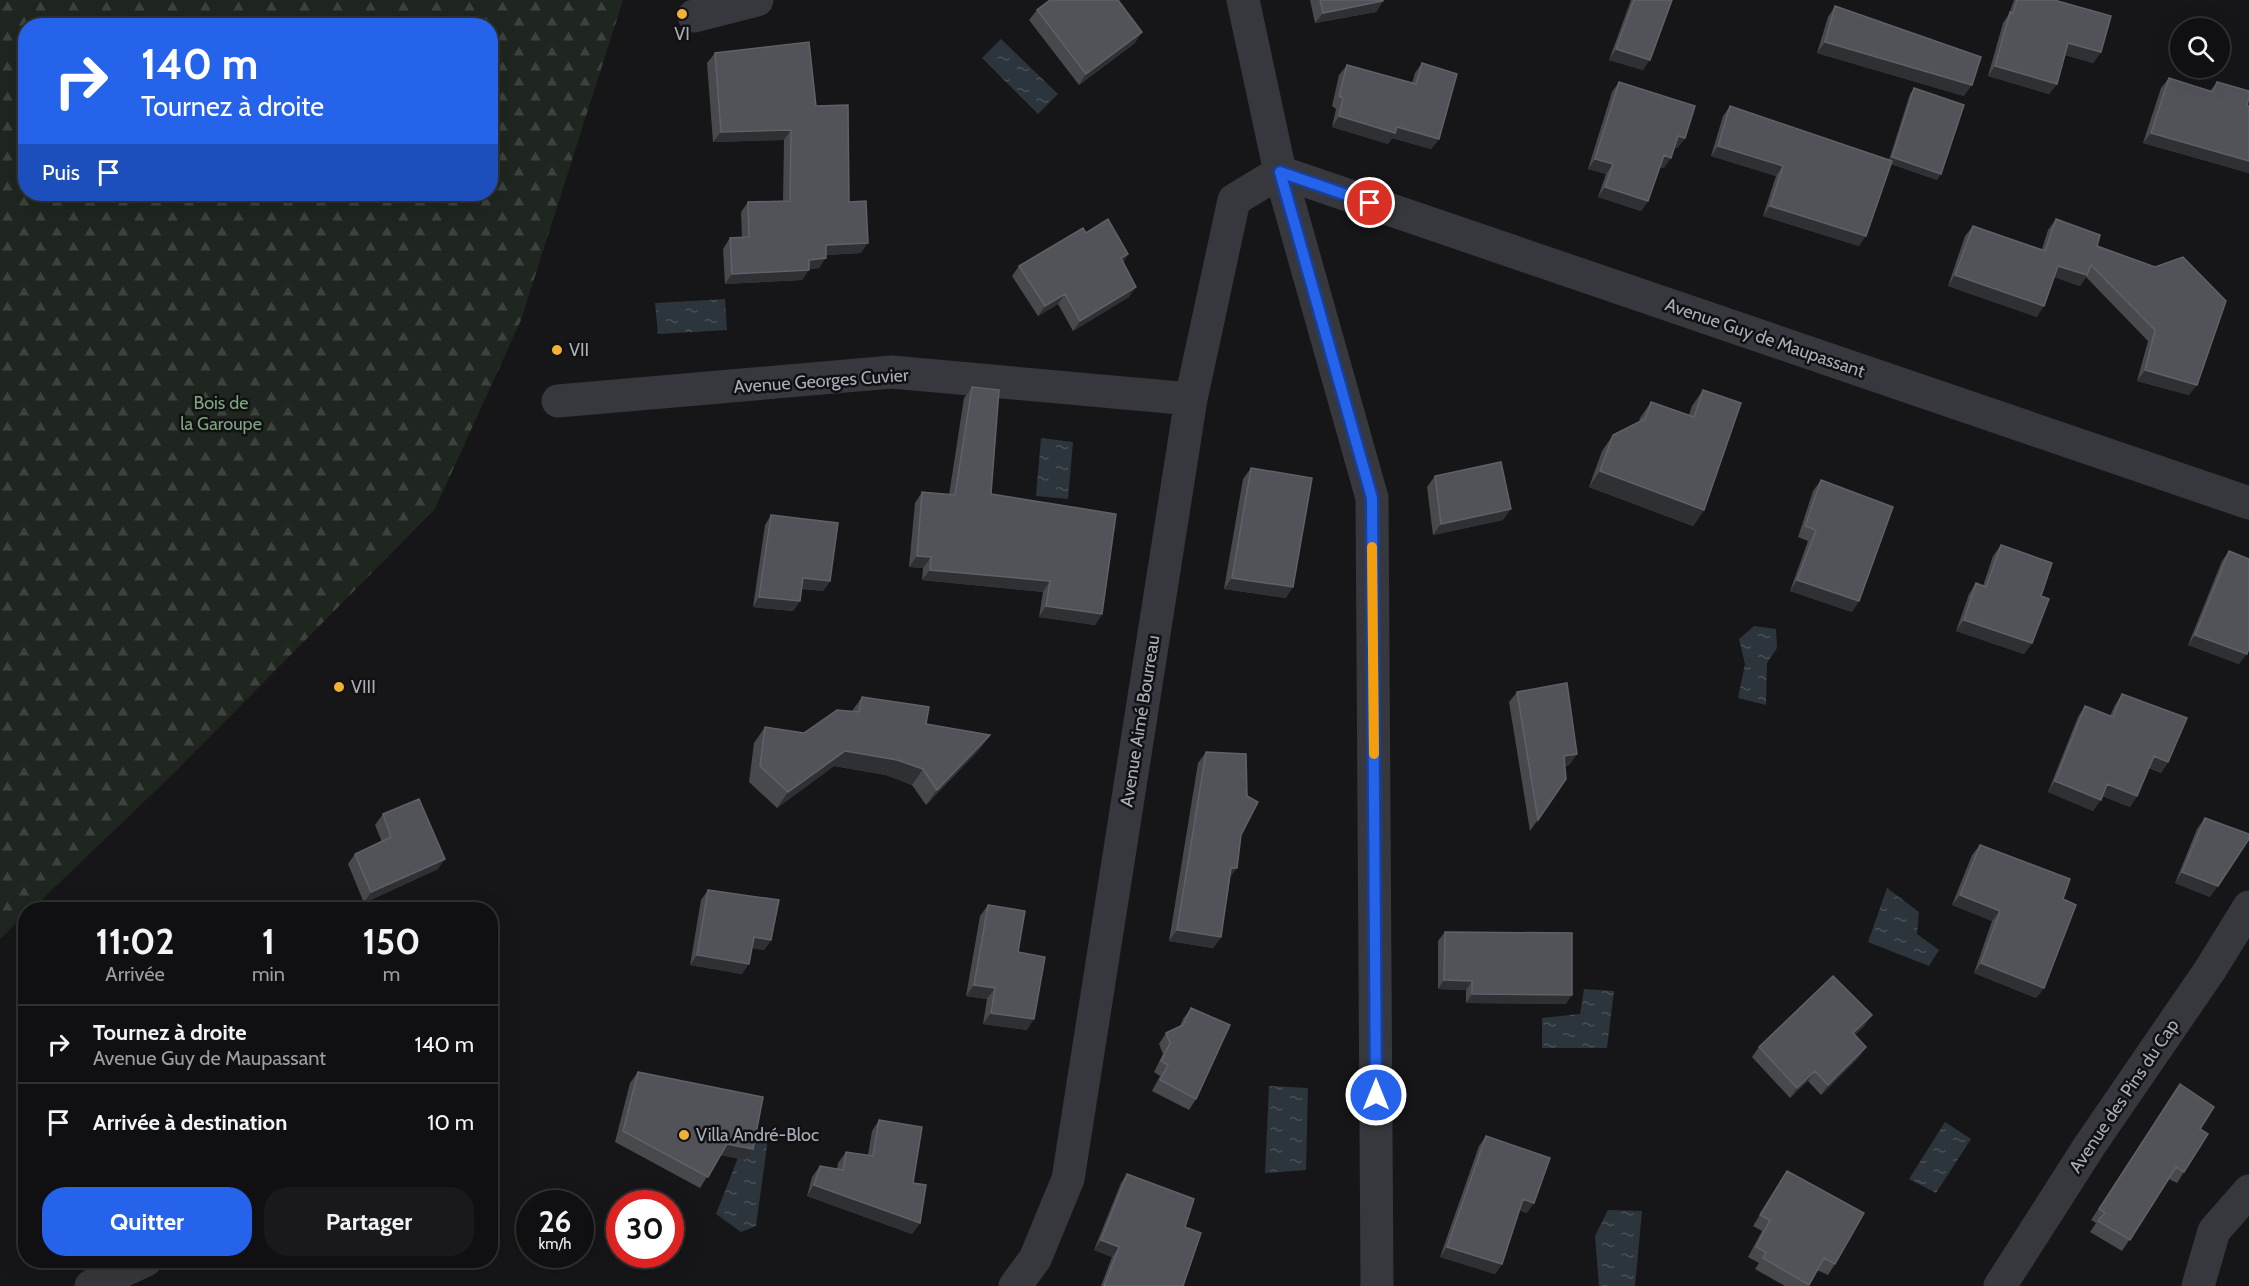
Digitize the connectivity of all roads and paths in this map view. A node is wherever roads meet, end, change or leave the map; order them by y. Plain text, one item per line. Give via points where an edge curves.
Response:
1 (757, 0) edge
2 (1243, 0) edge
3 (694, 16) dead end
4 (1280, 172) junction
5 (1191, 399) junction
6 (558, 401) dead end
7 (2249, 503) edge
8 (2249, 907) edge
9 (2249, 1191) edge
10 (129, 1268) edge
11 (91, 1286) edge
12 (1015, 1286) edge
13 (1377, 1286) edge
14 (2000, 1286) edge
15 (2198, 1286) edge

1 - 3 street
2 - 4 street
4 - 5 street, Avenue Aimé Bourreau via 1234,200
4 - 7 street, Avenue Guy de Maupassant
4 - 13 street via 1372,498
5 - 6 street, Avenue Georges Cuvier via 892,372
5 - 12 street, Avenue Aimé Bourreau via 1068,1179 1035,1259
8 - 14 street, Avenue des Pins du Cap
9 - 15 street via 2214,1232
10 - 11 street

